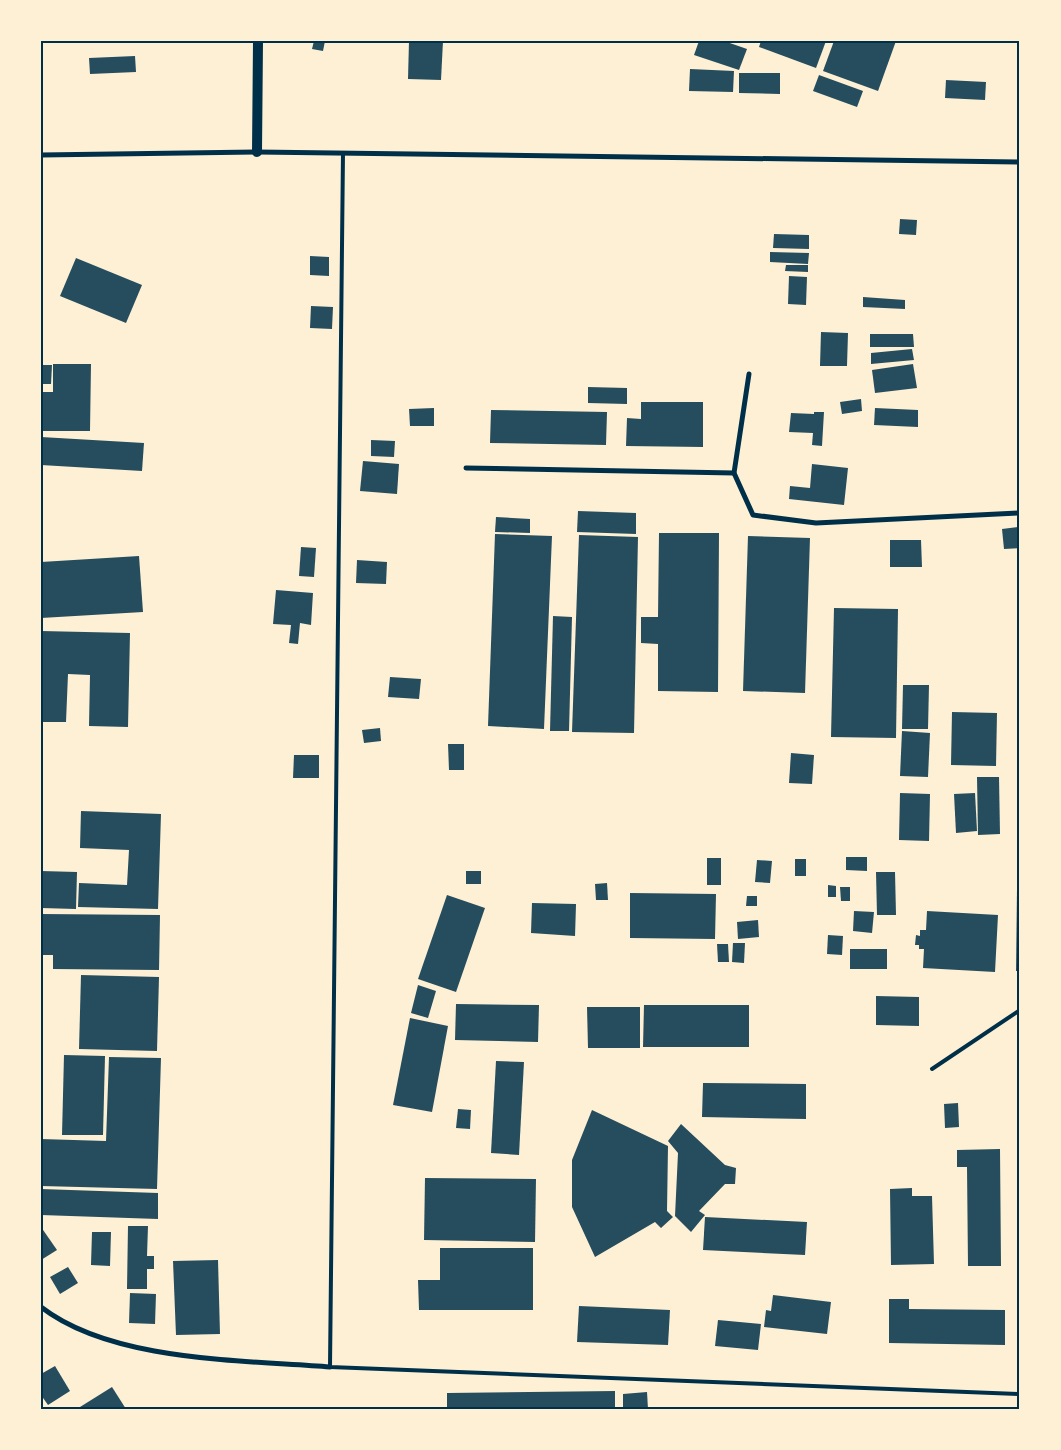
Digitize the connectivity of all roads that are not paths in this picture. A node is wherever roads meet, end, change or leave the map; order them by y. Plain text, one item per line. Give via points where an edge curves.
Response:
1 (258, 41) edge
2 (257, 152) junction
3 (342, 153) junction
4 (41, 154) edge
5 (1020, 162) edge
6 (749, 374) dead end
7 (466, 468) dead end
8 (734, 473) junction
9 (1020, 513) edge
10 (1020, 1010) edge
11 (932, 1069) dead end
12 (41, 1307) edge
13 (330, 1368) junction
14 (1020, 1394) edge

1 - 2 main road
2 - 3 street
2 - 4 street
3 - 5 street
3 - 13 lane
6 - 8 street
7 - 8 street
8 - 9 street via 753,515 816,523
10 - 11 lane
12 - 13 street via 58,1320 105,1339 173,1355
13 - 14 lane

